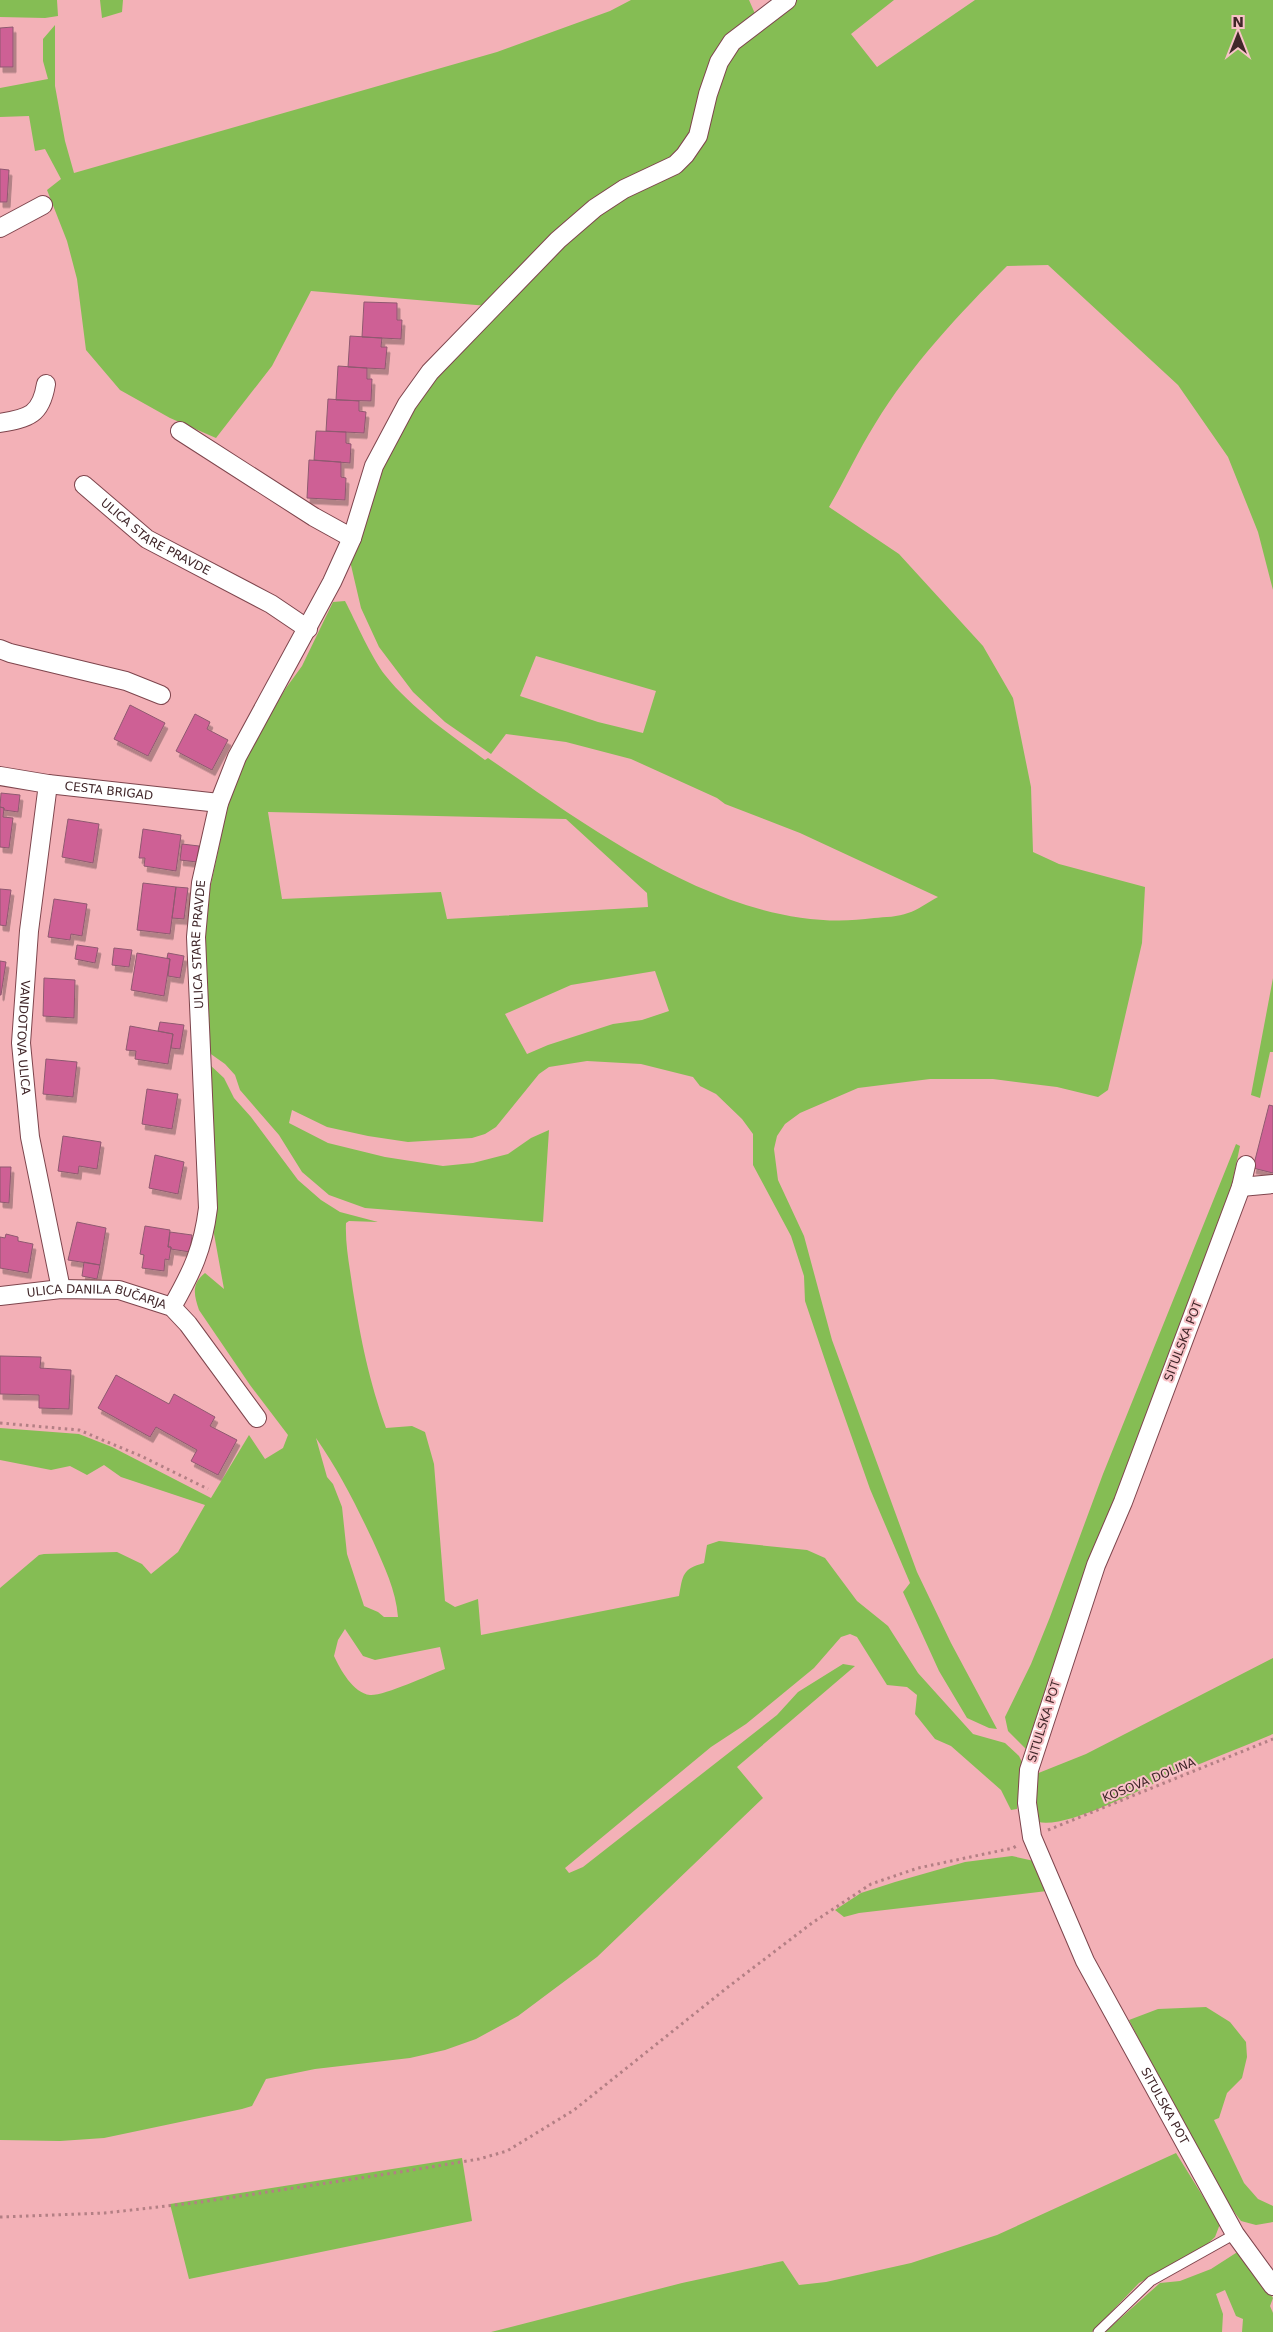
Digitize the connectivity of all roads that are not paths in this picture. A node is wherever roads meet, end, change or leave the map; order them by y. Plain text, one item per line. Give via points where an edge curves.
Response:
1 (788, 0) edge
2 (43, 205) dead end
3 (0, 228) edge
4 (46, 384) dead end
5 (0, 423) edge
6 (180, 431) dead end
7 (84, 485) dead end
8 (352, 538) junction
9 (308, 629) junction
10 (0, 648) edge
11 (161, 695) dead end
12 (0, 776) edge
13 (48, 784) junction
14 (219, 803) junction
15 (1246, 1165) dead end
16 (1273, 1184) edge
17 (1241, 1187) junction
18 (61, 1289) junction
19 (0, 1296) edge
20 (172, 1307) junction
21 (257, 1418) dead end
22 (1235, 2234) junction
23 (1273, 2286) edge
24 (1098, 2332) edge

1 - 8 street, ULICA STARE PRAVDE via 732,42 718,62 698,136 685,156 595,208 558,240 430,372 407,404 374,466
2 - 3 street
4 - 5 street via 37,411 31,416
6 - 8 street
7 - 9 street, ULICA STARE PRAVDE via 147,539 271,604
8 - 9 street, ULICA STARE PRAVDE
9 - 14 street, ULICA STARE PRAVDE via 237,757
10 - 11 street via 126,681
12 - 13 street, CESTA BRIGAD
13 - 14 street, CESTA BRIGAD
13 - 18 street, VANDOTOVA ULICA via 29,931 21,1043 30,1137
14 - 20 street, ULICA STARE PRAVDE via 202,883 196,936 208,1208 204,1238 196,1261
15 - 17 street, SITULSKA POT
16 - 17 street
17 - 22 street, SITULSKA POT via 1123,1502 1096,1565 1038,1736 1029,1770 1027,1803 1032,1837 1085,1961
18 - 19 street, ULICA DANILA BUČARJA
18 - 20 street, ULICA DANILA BUČARJA via 119,1290
20 - 21 street, ULICA DANILA BUČARJA
22 - 23 street, SITULSKA POT
22 - 24 lane via 1151,2281

